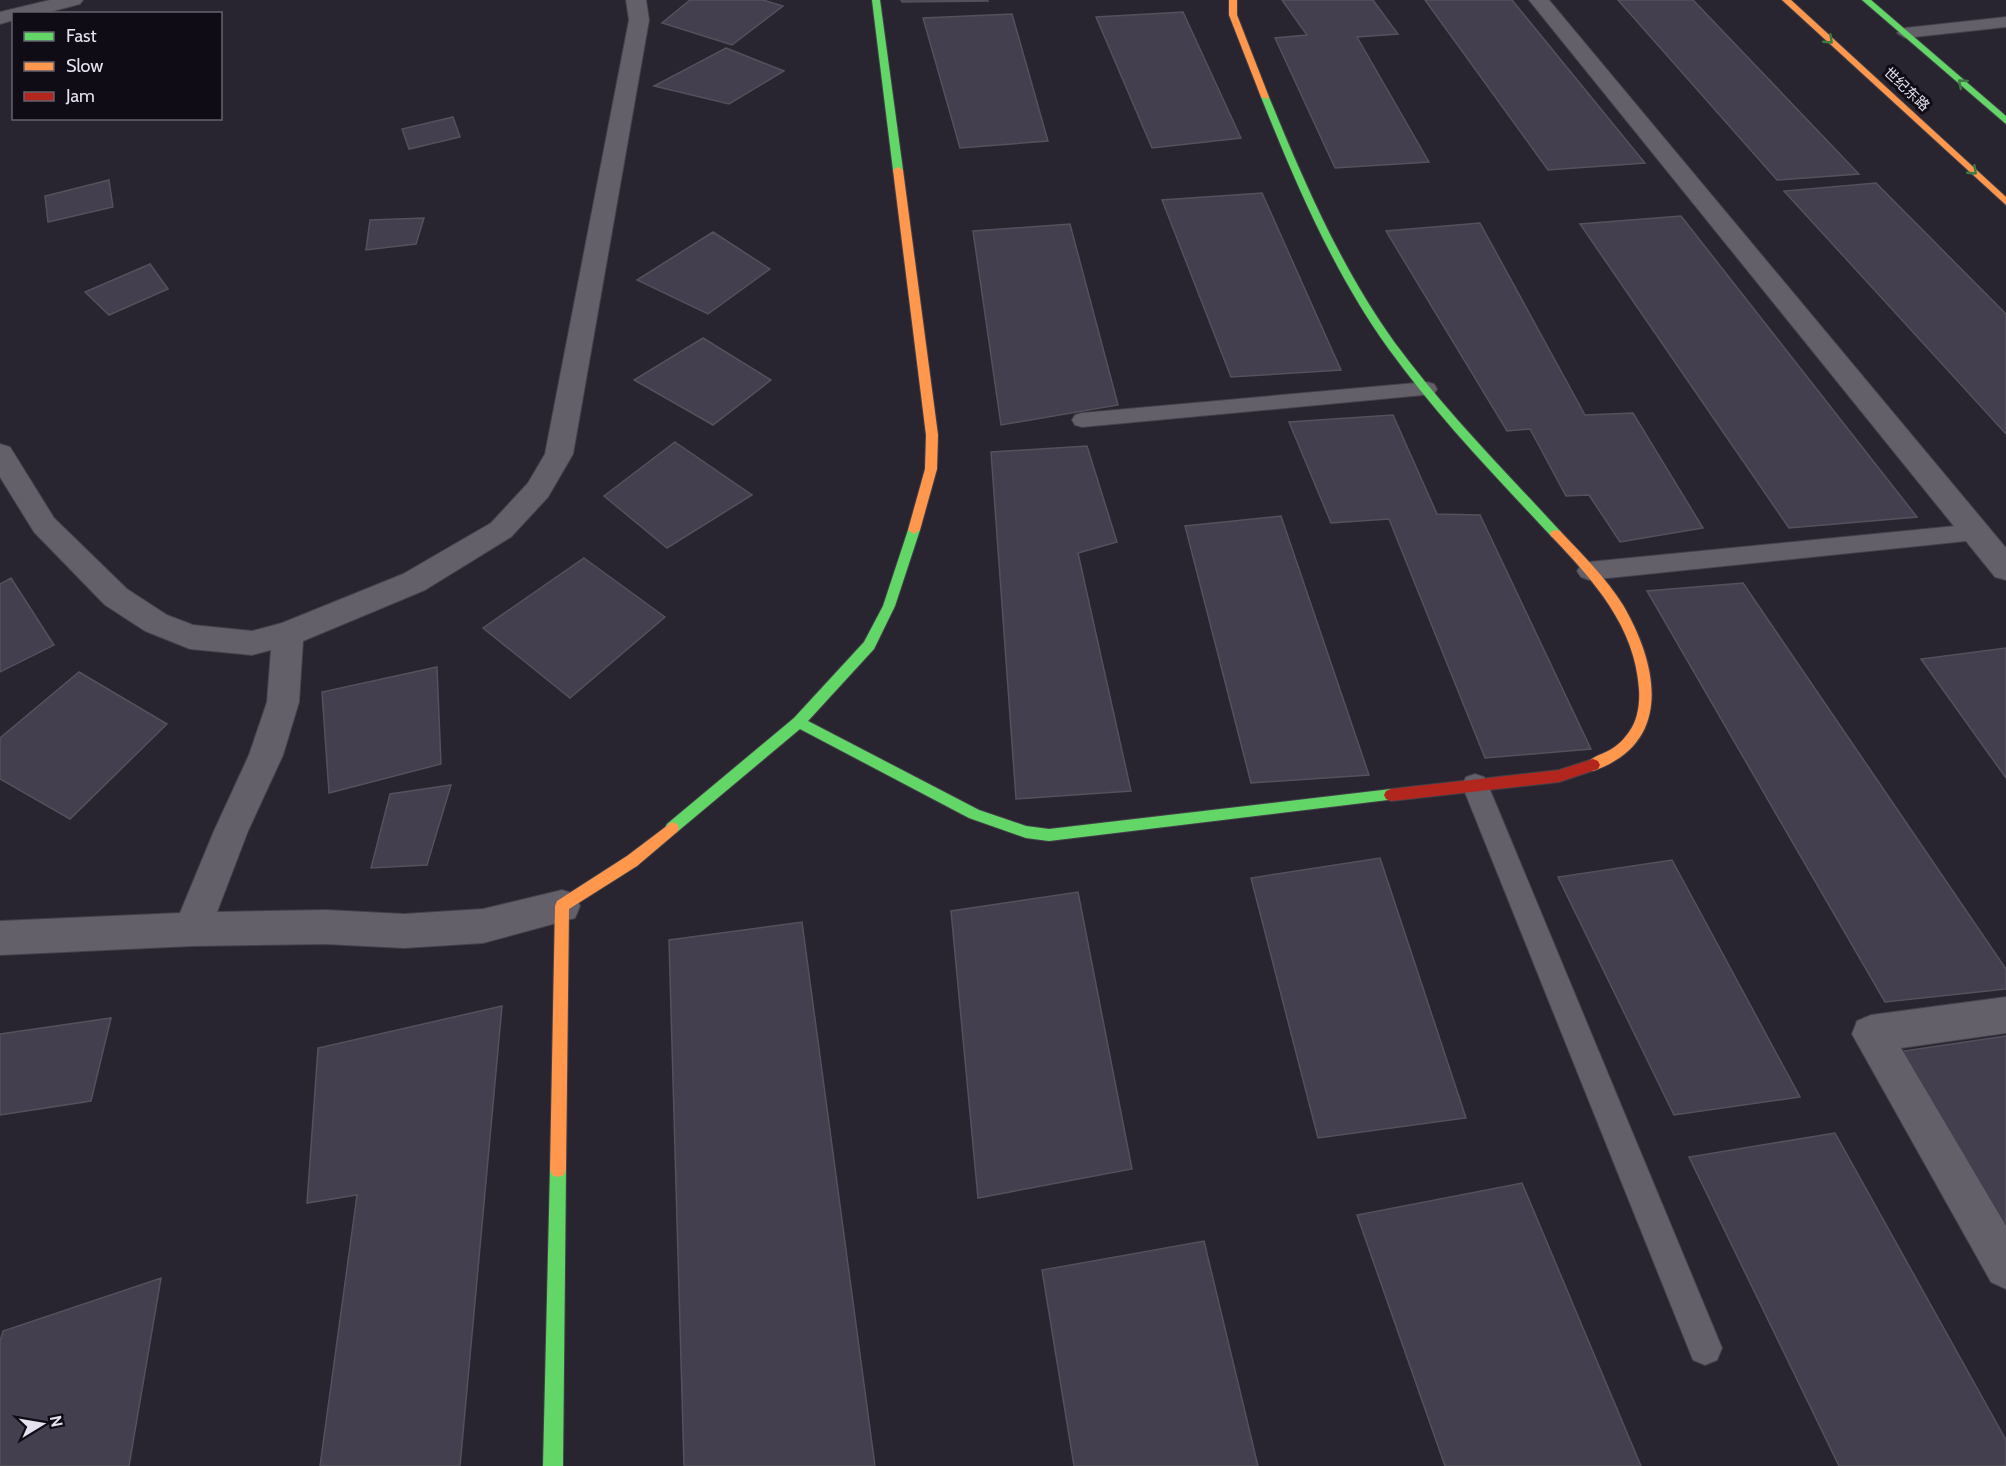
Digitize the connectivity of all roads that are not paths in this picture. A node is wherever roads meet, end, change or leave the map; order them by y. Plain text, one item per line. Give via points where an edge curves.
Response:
1 (73, 0) edge
2 (636, 0) edge
3 (876, 0) edge
4 (1233, 0) edge
5 (1539, 0) edge
6 (1786, 0) edge
7 (1866, 0) edge
8 (24, 12) edge
9 (2006, 22) edge
10 (1905, 33) junction
11 (2006, 121) edge
12 (2006, 202) edge
13 (1427, 389) junction
14 (1083, 420) dead end
15 (0, 454) edge
16 (1976, 532) junction
17 (2006, 569) edge
18 (1589, 571) junction
19 (288, 634) junction
20 (799, 722) junction
21 (1475, 786) junction
22 (562, 906) junction
23 (192, 929) junction
24 (0, 938) edge
25 (2006, 1015) edge
26 (2006, 1267) edge
27 (1705, 1348) dead end
28 (553, 1466) edge

1 - 8 street
2 - 19 street via 639,20 559,454 538,490 501,530 414,582
3 - 20 street via 932,435 931,469 905,563 869,645
4 - 13 street via 1233,15 1298,177 1367,310
5 - 16 street
6 -> 12 street, 世纪东路
7 - 10 street
9 - 10 lane
11 -> 10 street
13 - 14 lane
13 - 18 street
15 - 19 street via 44,525 116,597 156,623 190,637 221,641 252,643
16 - 17 street
16 - 18 lane
18 - 21 street via 1621,614 1635,643 1648,704 1641,732 1625,749 1599,766 1559,776
19 - 23 street via 283,702 262,764
20 - 21 street via 974,814 1026,832 1049,835
20 - 22 street via 632,861
21 - 27 lane
22 - 23 street via 483,926 404,931 326,927
22 - 28 street
23 - 24 street
25 - 26 street via 1871,1034

